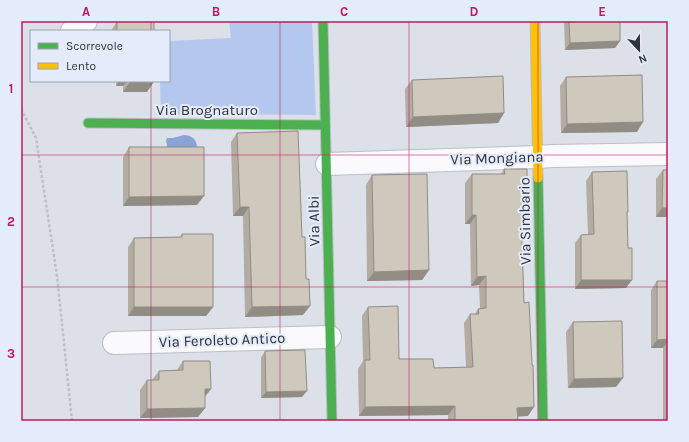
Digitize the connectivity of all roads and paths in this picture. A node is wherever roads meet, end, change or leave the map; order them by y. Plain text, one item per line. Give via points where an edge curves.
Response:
1 (86, 21) edge
2 (323, 21) edge
3 (534, 21) edge
4 (73, 30) edge
5 (21, 109) edge
6 (88, 123) dead end
7 (325, 125) junction
8 (668, 154) edge
9 (537, 157) junction
10 (327, 164) junction
11 (330, 337) junction
12 (114, 343) dead end
13 (72, 421) edge
14 (332, 421) edge
15 (544, 421) edge

1 - 4 street
2 - 7 street, Via Albi
3 - 9 street, Via Simbario
5 - 13 path via 36,138 57,276
6 - 7 street, Via Brognaturo
7 - 10 street, Via Albi
8 - 9 street, Via Mongiana
9 - 10 street, Via Mongiana
9 - 15 street, Via Simbario
10 - 11 street, Via Albi
11 - 12 street, Via Feroleto Antico
11 - 14 street, Via Albi

